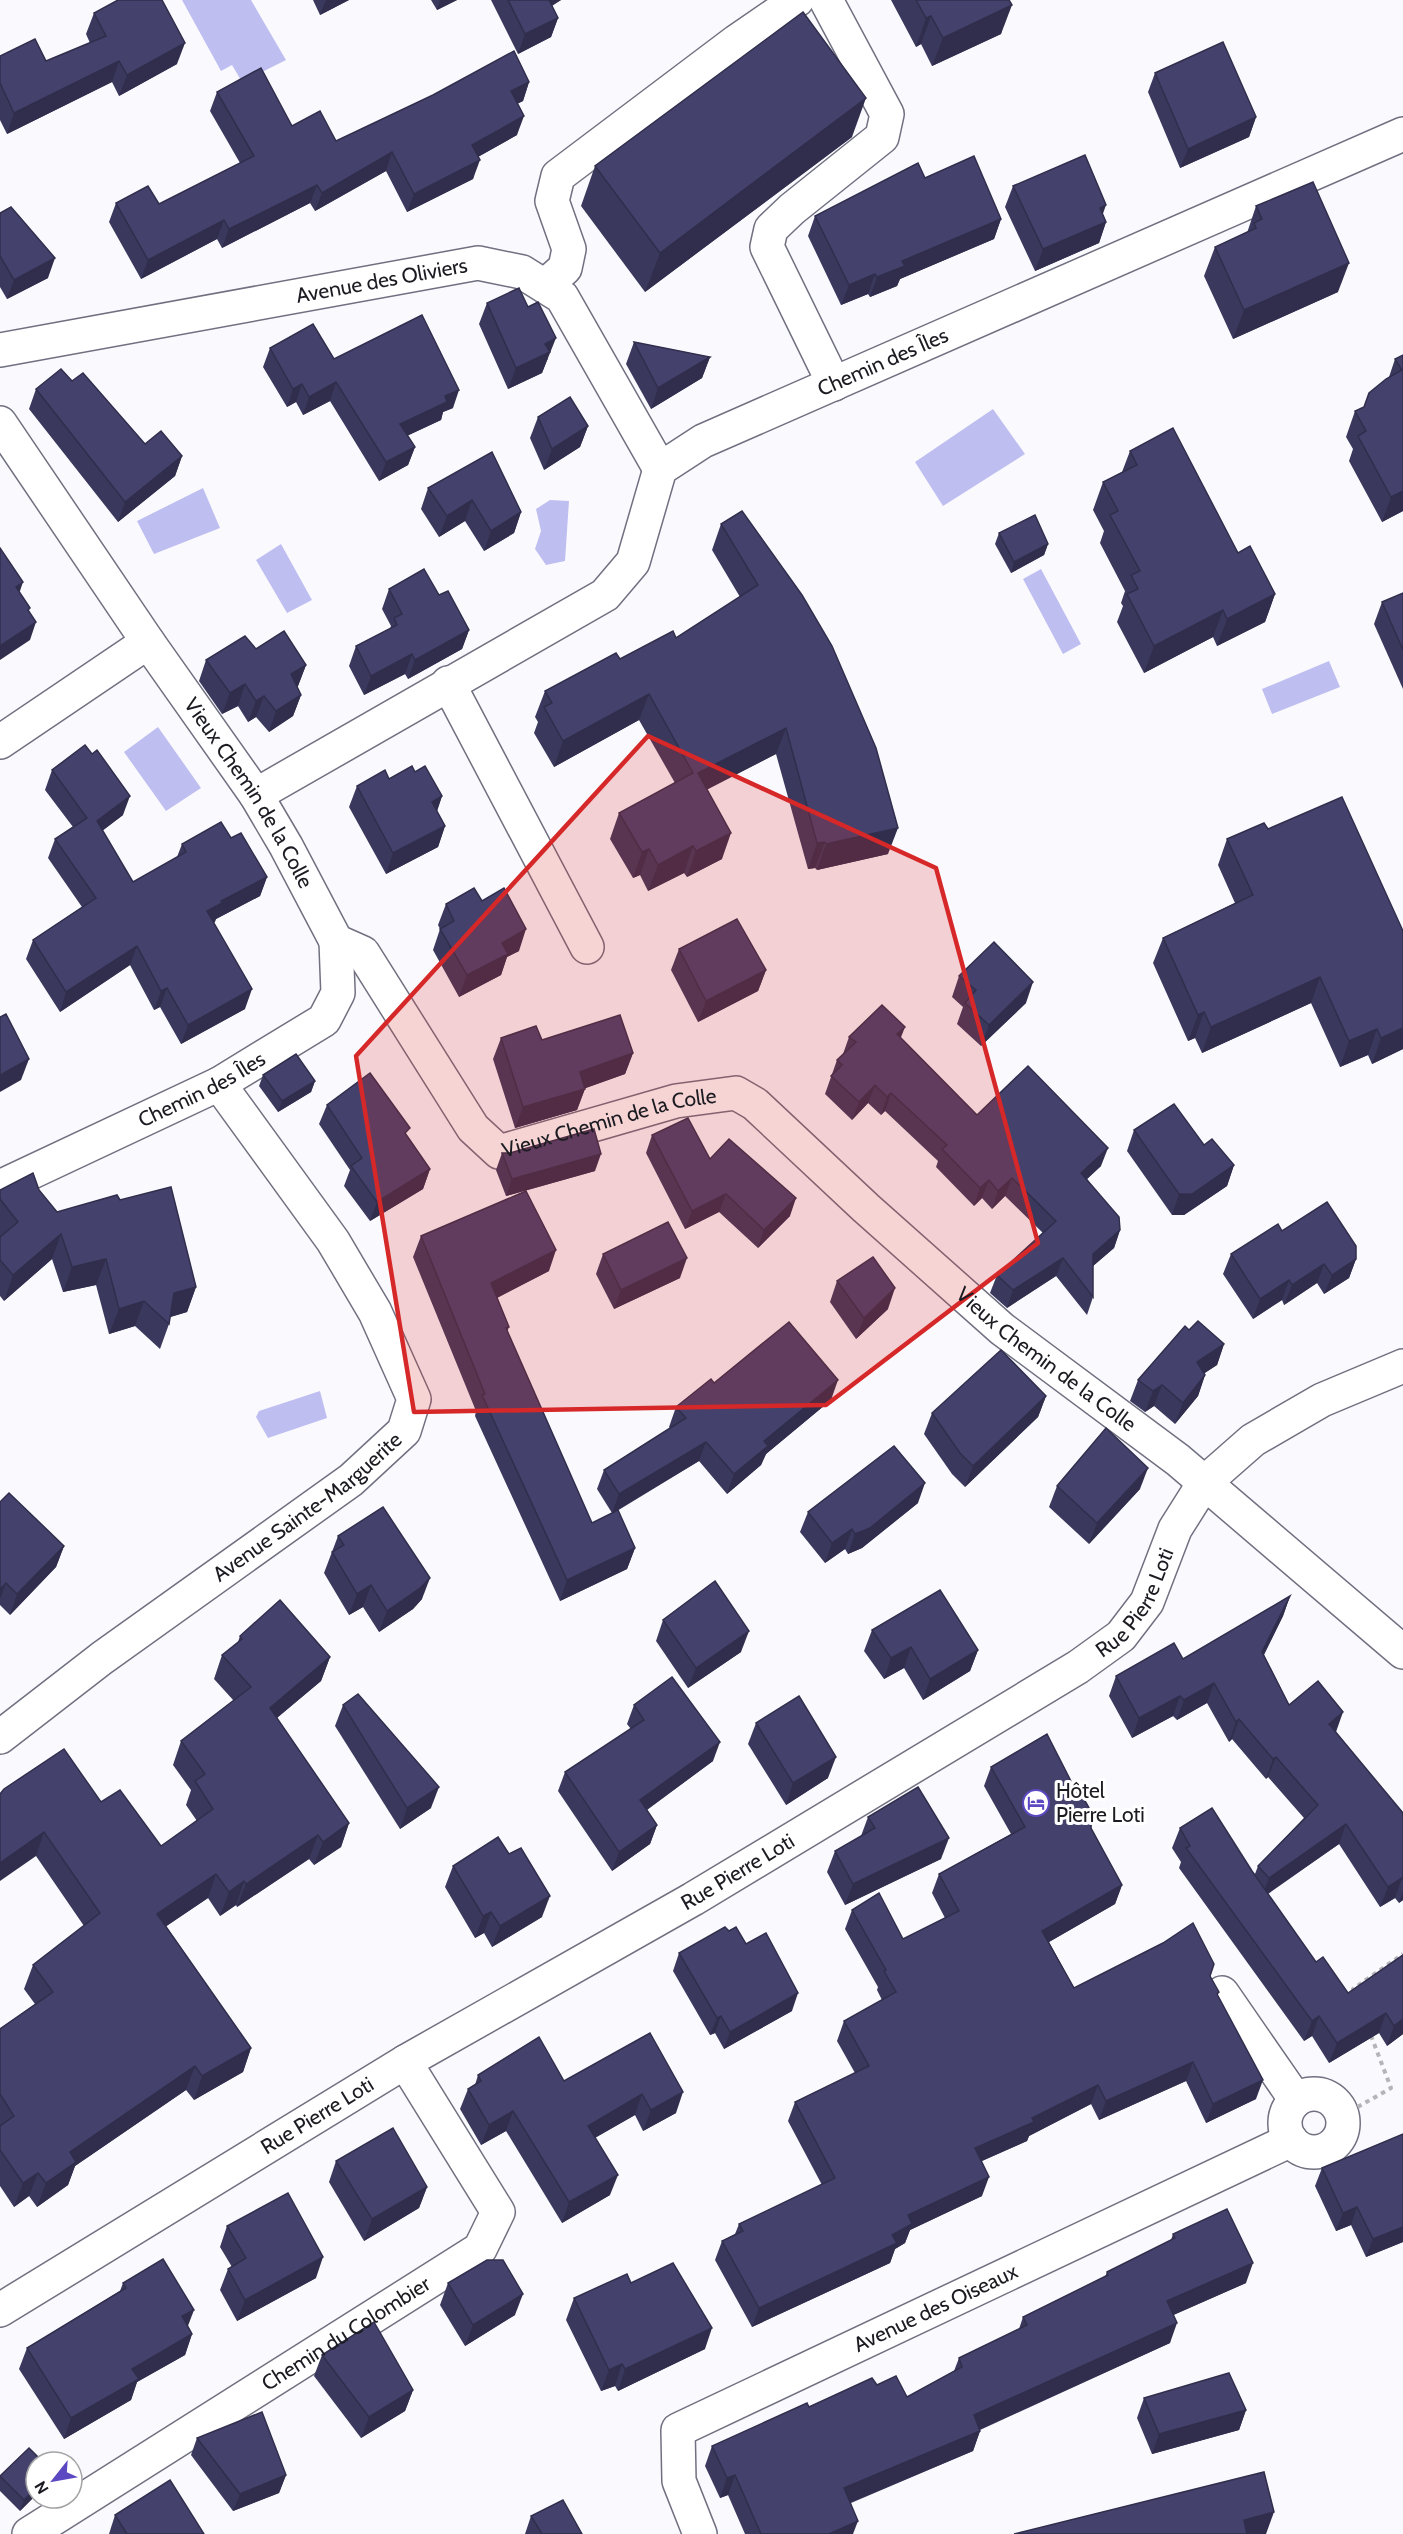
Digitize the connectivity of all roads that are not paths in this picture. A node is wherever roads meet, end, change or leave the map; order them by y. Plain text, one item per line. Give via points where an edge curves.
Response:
1 (797, 0) edge
2 (826, 0) edge
3 (1403, 135) edge
4 (545, 286) junction
5 (0, 350) edge
6 (834, 384) junction
7 (0, 423) edge
8 (660, 469) junction
9 (148, 642) junction
10 (448, 683) junction
11 (0, 742) edge
12 (256, 795) junction
13 (336, 940) junction
14 (587, 947) dead end
15 (219, 1084) junction
16 (0, 1187) edge
17 (1403, 1366) edge
18 (1204, 1483) junction
19 (1403, 1652) edge
20 (0, 1737) edge
21 (1222, 1993) dead end
22 (405, 2062) junction
23 (1296, 2100) junction
24 (1291, 2140) junction
25 (0, 2310) edge
26 (29, 2534) edge
27 (700, 2534) edge

1 - 4 street via 558,176 552,201 569,249 565,268
2 - 6 street via 887,114 882,137 771,229 767,247
3 - 6 street, Chemin des Îles
4 - 5 street, Avenue des Oliviers via 522,272 478,262
4 - 8 street, Avenue des Oliviers via 562,297
6 - 8 street, Chemin des Îles via 703,441
7 - 9 street, Vieux Chemin de la Colle
8 - 10 street via 633,562 605,595
9 - 11 street
9 - 12 street, Vieux Chemin de la Colle
10 - 12 street
10 - 14 street
12 - 13 street, Vieux Chemin de la Colle
13 - 15 street, Chemin des Îles via 338,993 324,1020
13 - 18 street, Vieux Chemin de la Colle via 363,953 473,1128 499,1152 676,1101 736,1093 755,1104 1002,1329
15 - 16 street, Chemin des Îles
15 - 20 street, Avenue Sainte-Marguerite via 333,1241 375,1312 414,1399 404,1431 351,1480 102,1658
17 - 18 street, Rue Pierre Loti via 1322,1400 1253,1440
18 - 19 street, Vieux Chemin de la Colle
18 - 22 street, Rue Pierre Loti via 1176,1529 1147,1602 1113,1642 693,1899
21 - 23 street
22 - 25 street, Rue Pierre Loti
22 - 26 street, Chemin du Colombier via 498,2212 480,2249
23 - 24 street via 1285,2121
23 - 24 street via 1304,2095 1324,2095 1333,2100 1342,2116 1342,2130 1328,2148 1312,2152
24 - 27 street, Avenue des Oiseaux via 678,2430 679,2481

